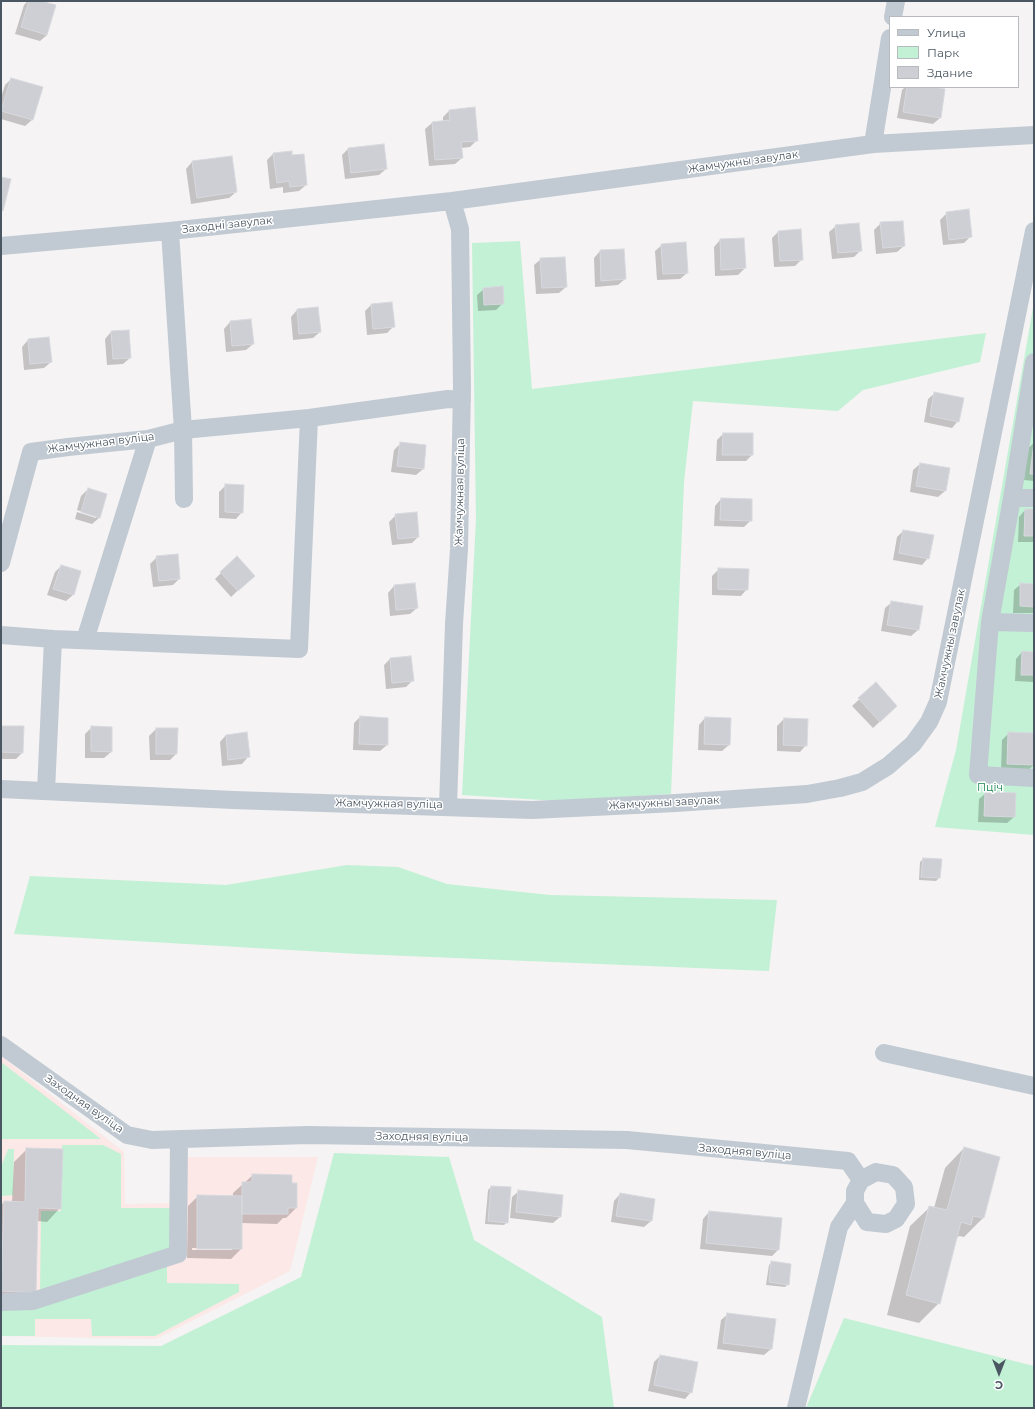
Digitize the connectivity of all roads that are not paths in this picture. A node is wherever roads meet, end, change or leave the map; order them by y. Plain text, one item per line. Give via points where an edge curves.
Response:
1 (896, 1) edge
2 (893, 16) edge
3 (889, 44) edge
4 (1034, 135) edge
5 (873, 144) junction
6 (452, 201) junction
7 (170, 231) junction
8 (1034, 231) edge
9 (1, 246) edge
10 (1034, 362) edge
11 (462, 400) junction
12 (309, 418) junction
13 (183, 430) junction
14 (148, 439) junction
15 (1012, 498) junction
16 (1034, 498) edge
17 (184, 499) dead end
18 (1, 563) edge
19 (990, 622) junction
20 (1034, 623) edge
21 (1, 635) edge
22 (53, 639) junction
23 (85, 640) junction
24 (1034, 778) edge
25 (1, 789) edge
26 (46, 791) junction
27 (448, 807) junction
28 (1, 1045) edge
29 (884, 1053) dead end
30 (1034, 1086) edge
31 (179, 1139) junction
32 (861, 1180) junction
33 (854, 1203) junction
34 (1, 1302) edge
35 (796, 1408) edge

1 - 2 street
3 - 5 street
4 - 5 street, Жамчужны завулак
5 - 6 street, Жамчужны завулак
6 - 7 street, Заходні завулак
6 - 11 street, Жамчужная вуліца via 460,229
7 - 9 street, Заходні завулак
7 - 13 street
8 - 27 street, Жамчужны завулак via 938,702 929,722 913,744 888,766 862,782 807,794 532,810
10 - 15 street
11 - 12 street, Жамчужная вуліца via 440,400
11 - 27 street, Жамчужная вуліца via 460,549 454,624
12 - 13 street, Жамчужная вуліца
12 - 23 street via 300,649
13 - 14 street, Жамчужная вуліца
13 - 17 street
14 - 18 street, Жамчужная вуліца via 30,452
14 - 23 street
15 - 16 street
15 - 19 street
19 - 20 street
19 - 24 street via 978,775
21 - 22 street
22 - 23 street
22 - 26 street
25 - 26 street, Жамчужная вуліца
26 - 27 street, Жамчужная вуліца
28 - 31 street, Заходняя вуліца via 128,1135 152,1140
29 - 30 street
31 - 32 street, Заходняя вуліца via 307,1135 627,1140 848,1161
31 - 34 street via 178,1254 33,1302
32 - 33 street via 855,1191
32 - 33 street via 876,1172 893,1175 904,1187 906,1204 896,1219 886,1224 867,1222
33 - 35 street via 839,1227

